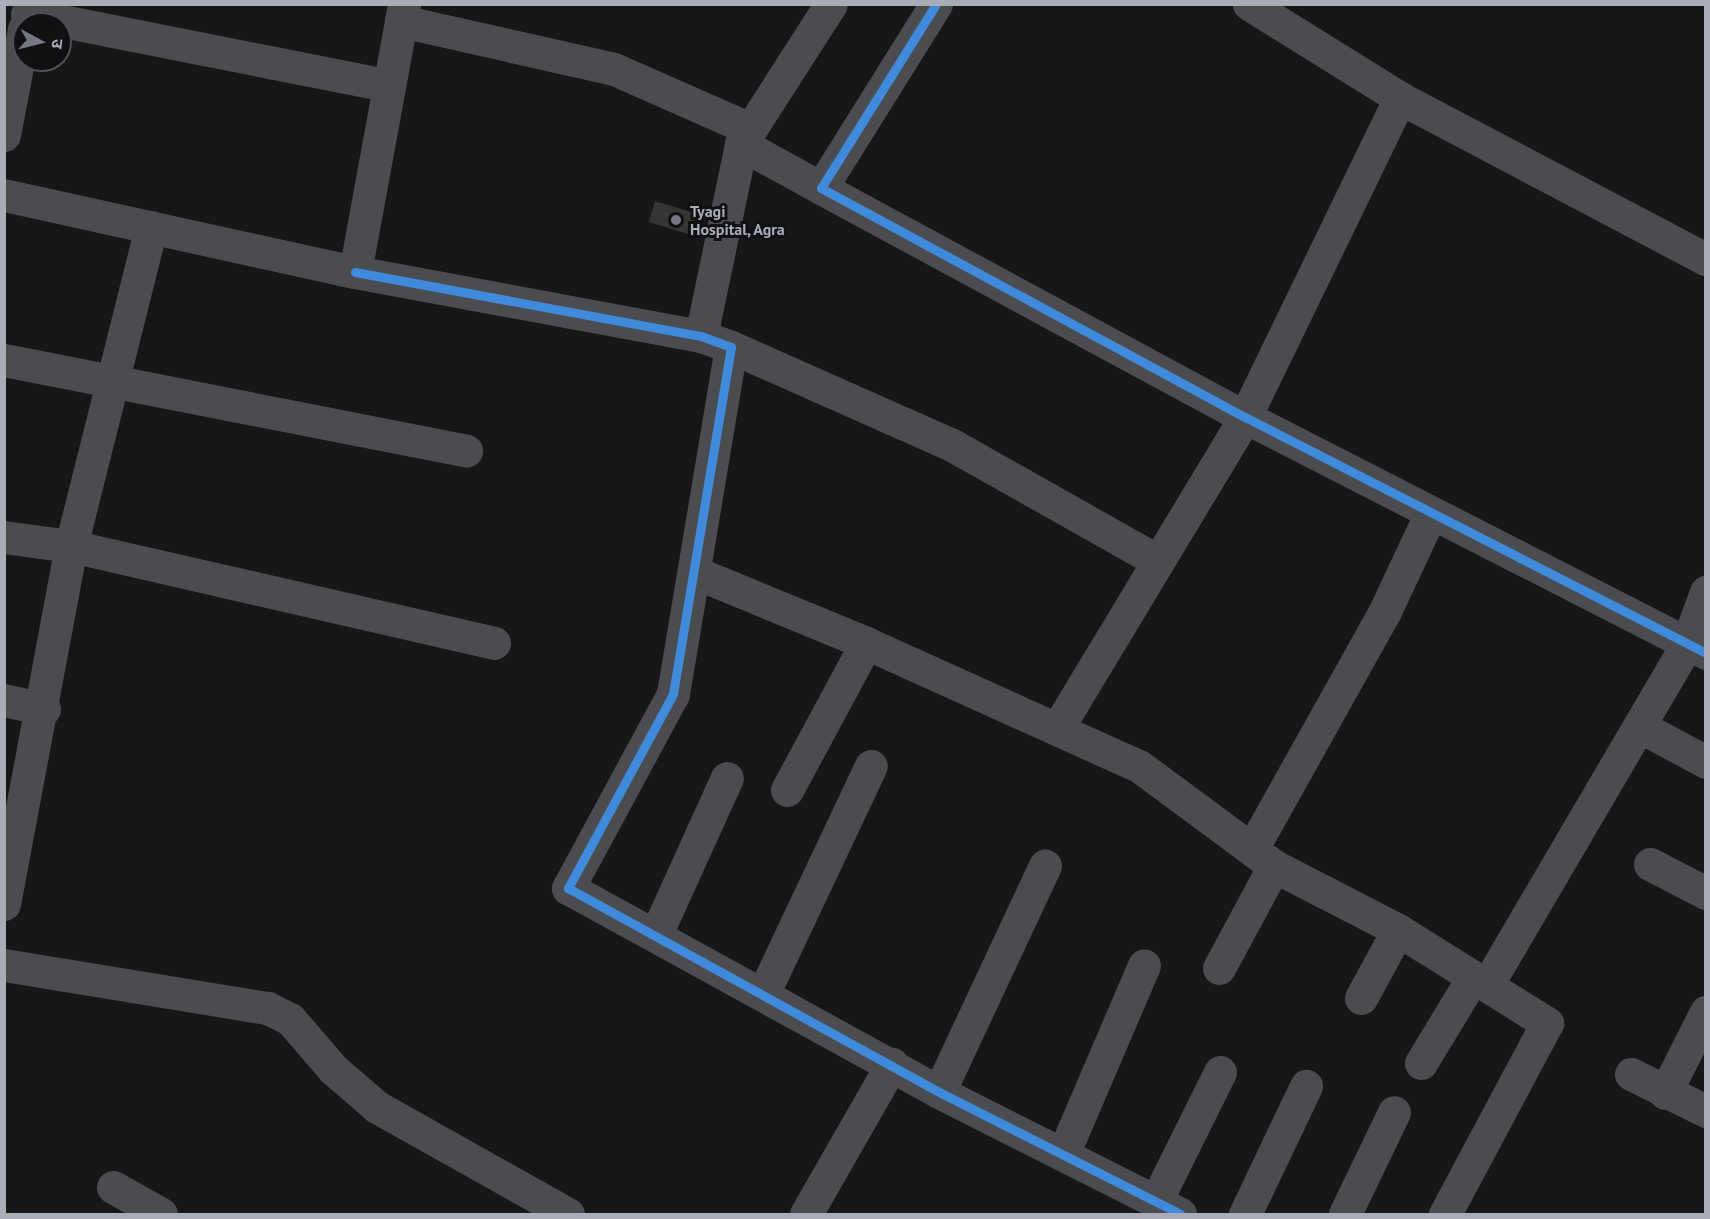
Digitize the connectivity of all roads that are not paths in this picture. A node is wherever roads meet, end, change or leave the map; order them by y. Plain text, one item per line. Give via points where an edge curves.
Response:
1 (831, 4) edge
2 (936, 4) edge
3 (1249, 4) edge
4 (402, 13) edge
5 (72, 27) edge
6 (16, 72) edge
7 (389, 86) junction
8 (1400, 98) junction
9 (4, 135) edge
10 (745, 136) junction
11 (820, 189) junction
12 (4, 195) edge
13 (151, 227) junction
14 (1706, 259) edge
15 (355, 272) junction
16 (716, 342) junction
17 (4, 360) edge
18 (117, 379) junction
19 (1245, 417) junction
20 (466, 451) dead end
21 (1431, 513) junction
22 (4, 537) edge
23 (71, 546) junction
24 (1158, 561) junction
25 (694, 572) junction
26 (1706, 592) edge
27 (494, 643) dead end
28 (866, 643) junction
29 (1696, 649) edge
30 (4, 700) edge
31 (44, 709) junction
32 (1639, 726) junction
33 (1057, 729) junction
34 (1706, 762) edge
35 (872, 766) dead end
36 (727, 778) dead end
37 (787, 790) dead end
38 (1263, 858) junction
39 (1650, 864) dead end
40 (1045, 866) dead end
41 (1706, 893) edge
42 (4, 904) edge
43 (1398, 930) junction
44 (657, 932) junction
45 (4, 965) edge
46 (1144, 965) dead end
47 (1219, 968) dead end
48 (1480, 981) junction
49 (764, 992) junction
50 (1361, 998) dead end
51 (1706, 1012) edge
52 (1421, 1063) dead end
53 (892, 1064) junction
54 (1220, 1072) dead end
55 (1631, 1074) dead end
56 (1306, 1086) dead end
57 (939, 1092) junction
58 (1665, 1093) junction
59 (1706, 1111) edge
60 (1394, 1112) dead end
61 (1064, 1152) junction
62 (113, 1186) dead end
63 (1168, 1208) edge
64 (161, 1215) edge
65 (568, 1215) edge
66 (806, 1215) edge
67 (1245, 1215) edge
68 (1345, 1215) edge
69 (1445, 1215) edge

1 - 10 street
2 - 11 street
3 - 8 street
4 - 7 street
4 - 10 street via 614,69
5 - 7 street
6 - 9 street
7 - 15 street
8 - 14 street
8 - 19 street
10 - 11 street
10 - 16 street
11 - 19 street
12 - 13 street
13 - 15 street
13 - 18 street
15 - 16 street
16 - 24 street via 952,446
16 - 25 street
17 - 18 street
18 - 20 street
18 - 23 street
19 - 21 street
19 - 24 street
21 - 29 street
21 - 38 street
22 - 23 street
23 - 27 street
23 - 31 street
24 - 33 street
25 - 28 street
25 - 44 street via 673,693 568,888
26 - 29 street
28 - 33 street
28 - 37 street
29 - 32 street
30 - 31 street
31 - 42 street
32 - 34 street
32 - 48 street
33 - 38 street via 1139,766
35 - 49 street
36 - 44 street
38 - 43 street
38 - 47 street
39 - 41 street
40 - 57 street
43 - 48 street
43 - 50 street
44 - 49 street
45 - 65 street via 268,1008 290,1019 333,1069 377,1107
46 - 61 street
48 - 52 street
48 - 69 street via 1547,1023
49 - 53 street
51 - 58 street
53 - 57 street
53 - 66 street
54 - 63 street
55 - 58 street
56 - 67 street
57 - 61 street
58 - 59 street
60 - 68 street
61 - 63 street
62 - 64 street

